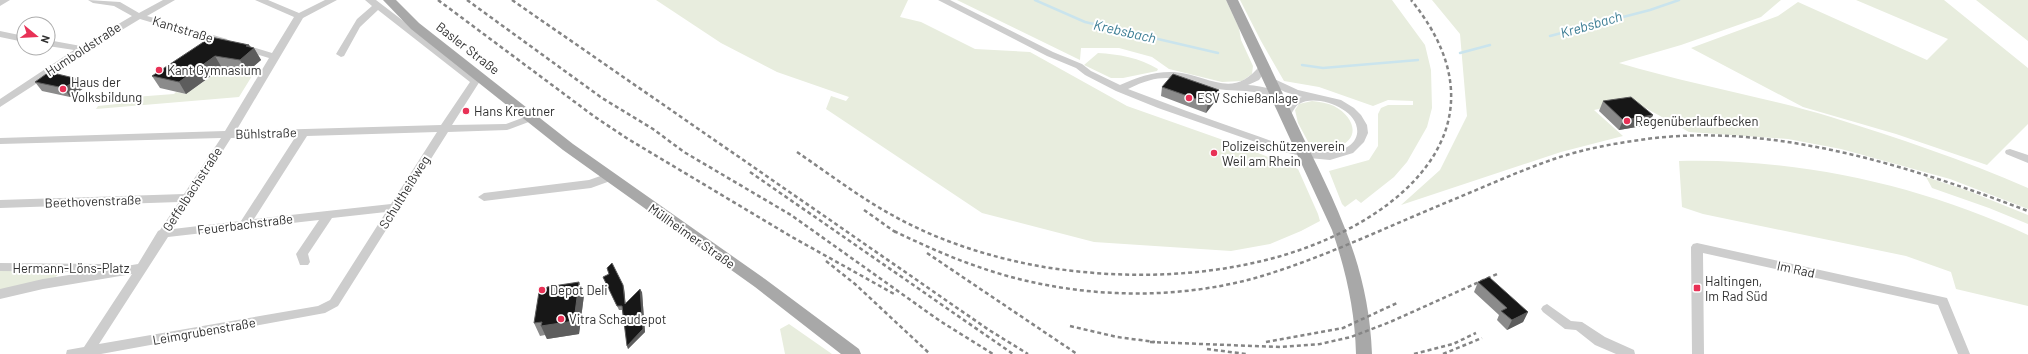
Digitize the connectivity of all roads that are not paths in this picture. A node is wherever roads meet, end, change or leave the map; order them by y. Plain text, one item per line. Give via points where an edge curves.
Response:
1 (5, 0) edge
2 (93, 0) edge
3 (170, 0) edge
4 (260, 0) edge
5 (332, 0) edge
6 (370, 0) edge
7 (943, 0) edge
8 (1232, 0) edge
9 (0, 3) edge
10 (384, 3) edge
11 (138, 16) junction
12 (299, 16) junction
13 (0, 34) edge
14 (16, 37) edge
15 (56, 44) edge
16 (82, 49) junction
17 (341, 54) dead end
18 (274, 56) junction
19 (1264, 66) junction
20 (1270, 80) junction
21 (1236, 86) junction
22 (1120, 89) junction
23 (1277, 96) junction
24 (1318, 97) junction
25 (2, 101) edge
26 (530, 118) junction
27 (1289, 119) junction
28 (445, 128) junction
29 (304, 132) junction
30 (228, 135) junction
31 (0, 141) edge
32 (2010, 152) dead end
33 (2028, 160) edge
34 (609, 177) junction
35 (484, 197) dead end
36 (186, 198) junction
37 (0, 204) edge
38 (395, 207) junction
39 (328, 214) junction
40 (245, 224) junction
41 (162, 234) junction
42 (304, 262) dead end
43 (0, 267) edge
44 (142, 268) junction
45 (0, 294) edge
46 (334, 304) joint
47 (1547, 309) dead end
48 (88, 351) junction
49 (72, 354) edge
50 (852, 354) edge
51 (1364, 354) edge
52 (1629, 354) edge
53 (1698, 354) edge
54 (1964, 354) edge

1 - 9 street
2 - 11 street, Kantstraße via 117,4
3 - 11 street, Humboldstraße
4 - 12 street
5 - 12 street
6 - 10 street
7 - 22 street via 1050,54 1074,69
8 - 19 main road
10 - 17 street via 360,20
10 - 26 main road, Basler Straße
10 - 28 street, Schultheißweg via 475,81
11 - 16 street, Humboldstraße
11 - 18 street, Kantstraße
12 - 18 street, Geffelbachstraße
13 - 14 street
15 - 16 street
16 - 25 street, Humboldstraße
18 - 30 street, Geffelbachstraße
19 - 20 main road
19 - 21 street via 1251,81
20 - 23 main road
20 - 24 street via 1289,90
21 - 22 street via 1217,86 1191,78 1166,75 1139,79
21 - 23 street via 1260,88
22 - 24 street via 1183,114 1300,153 1332,156 1352,148 1361,139 1360,122 1342,105
23 - 27 main road
24 - 27 street via 1295,102
26 - 28 street, Bühlstraße via 507,127
26 - 34 main road, Müllheimer Straße
27 - 51 main road via 1333,212 1347,250 1360,305
28 - 29 street, Bühlstraße
28 - 38 street, Schultheißweg
29 - 30 street, Bühlstraße
29 - 40 street
30 - 31 street, Bühlstraße
30 - 36 street, Geffelbachstraße
32 - 33 street
34 - 35 street via 591,184
34 - 50 main road, Müllheimer Straße via 760,284
36 - 37 street, Beethovenstraße
36 - 41 street, Geffelbachstraße
38 - 39 street, Feuerbachstraße
38 - 46 street, Schultheißweg
39 - 40 street, Feuerbachstraße
39 - 42 street via 302,254
40 - 41 street, Feuerbachstraße
41 - 44 street, Geffelbachstraße
43 - 44 street, Hermann-Löns-Platz
44 - 45 street, Hermann-Löns-Platz via 43,284
44 - 48 street, Geffelbachstraße
46 - 48 street, Leimgrubenstraße via 321,310
47 - 52 street via 1569,326 1578,325 1600,340
48 - 49 street, Leimgrubenstraße
53 - 54 street, Im Rad via 1697,247 1943,301

